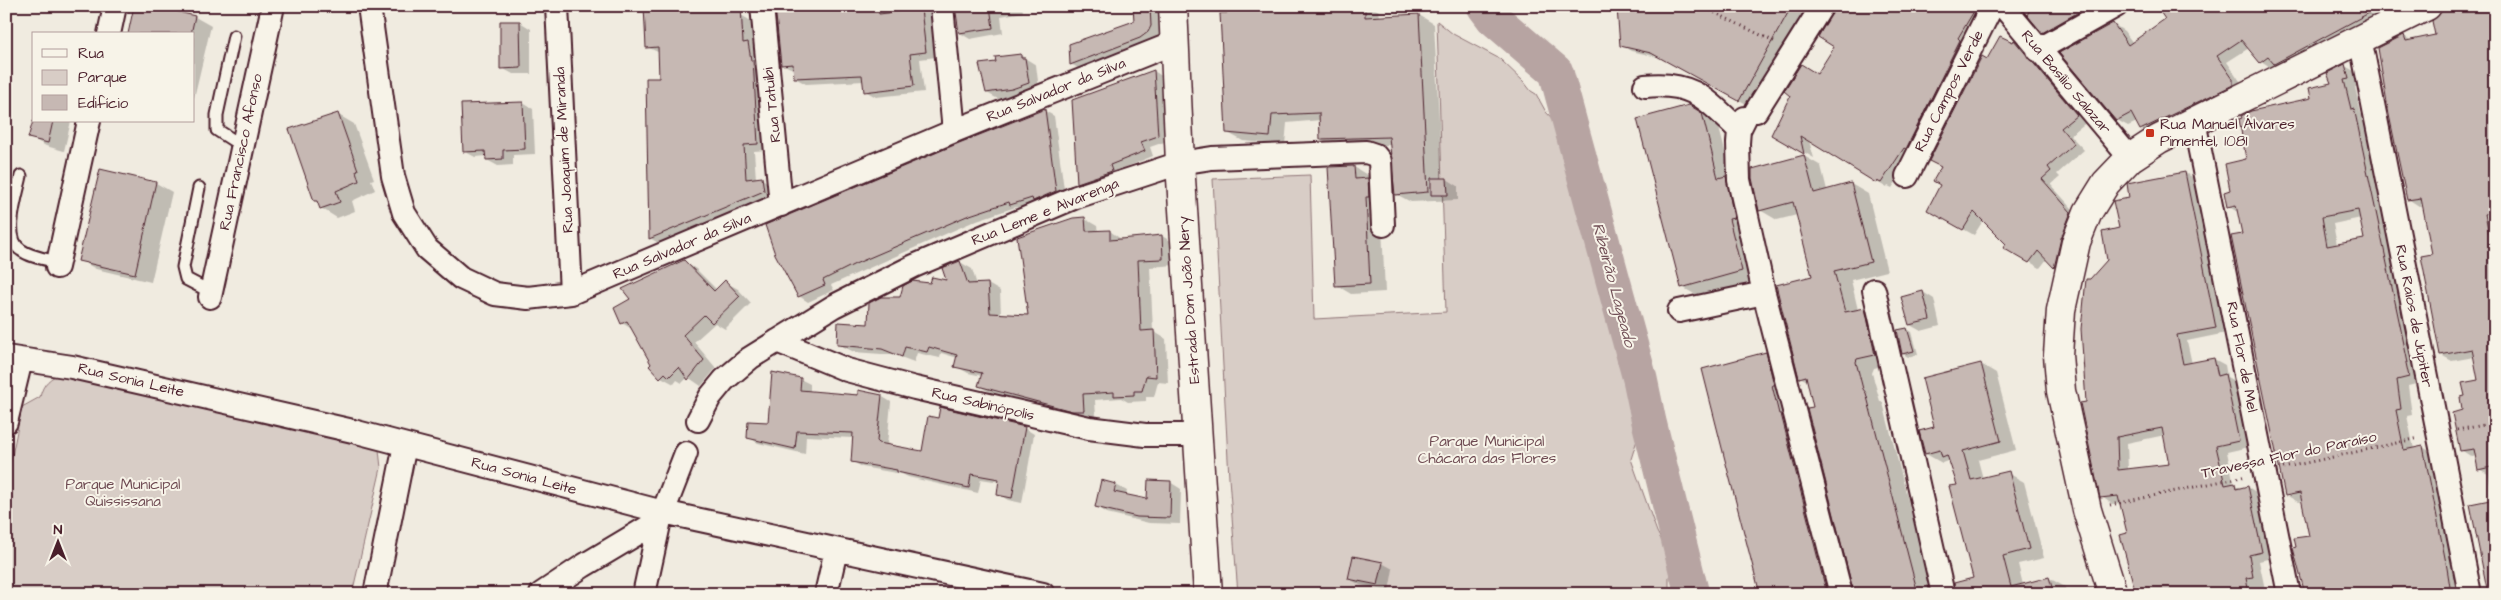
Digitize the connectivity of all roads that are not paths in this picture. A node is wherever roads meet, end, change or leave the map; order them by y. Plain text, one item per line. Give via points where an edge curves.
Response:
1 (115, 6) edge
2 (273, 6) edge
3 (369, 6) edge
4 (557, 6) edge
5 (762, 6) edge
6 (942, 6) edge
7 (1173, 6) edge
8 (1992, 6) edge
9 (2003, 6) edge
10 (2116, 6) edge
11 (2419, 8) edge
12 (1813, 11) edge
13 (108, 32) edge
14 (234, 36) dead end
15 (2360, 38) junction
16 (1174, 43) junction
17 (2038, 50) junction
18 (1645, 86) dead end
19 (1746, 120) junction
20 (2194, 121) junction
21 (89, 122) edge
22 (954, 131) junction
23 (242, 146) junction
24 (2130, 158) junction
25 (1180, 162) junction
26 (21, 176) dead end
27 (1907, 176) dead end
28 (199, 188) dead end
29 (781, 205) junction
30 (1383, 225) dead end
31 (57, 265) joint
32 (1874, 290) dead end
33 (571, 293) junction
34 (1764, 293) junction
35 (210, 294) joint
36 (1679, 311) dead end
37 (777, 340) junction
38 (14, 359) edge
39 (698, 420) dead end
40 (6, 422) edge
41 (1197, 435) junction
42 (405, 445) junction
43 (686, 453) dead end
44 (661, 516) junction
45 (836, 550) junction
46 (1013, 591) edge
47 (375, 594) edge
48 (541, 594) edge
49 (644, 594) edge
50 (826, 594) edge
51 (1043, 594) edge
52 (1208, 594) edge
53 (1841, 594) edge
54 (1943, 594) edge
55 (2113, 594) edge
56 (2290, 594) edge
57 (2470, 594) edge

1 - 13 street
2 - 23 street, Rua Francisco Afonso
3 - 33 street, Rua Salvador da Silva via 393,176 404,213 427,249 461,278 495,294 528,298
4 - 33 street, Rua Joaquim de Miranda
5 - 29 street, Rua Tatuibi
6 - 22 street
7 - 16 street, Estrada Dom João Nery
8 - 27 street, Rua Campos Verde
9 - 17 street, Rua Basílio Salazar
10 - 17 street
11 - 15 street
12 - 19 street via 1793,51
14 - 23 lane via 216,115 218,130
15 - 20 street
15 - 57 street, Rua Raios de Júpiter
16 - 22 street, Rua Salvador da Silva
16 - 25 street, Estrada Dom João Nery
17 - 24 street, Rua Basílio Salazar
18 - 19 street via 1685,87
19 - 34 street via 1739,180
20 - 24 street
20 - 56 street, Rua Flor de Mel
21 - 31 street
22 - 29 street, Rua Salvador da Silva
23 - 35 street, Rua Francisco Afonso
24 - 55 street via 2106,183 2088,212 2076,242 2061,310 2058,355 2061,391 2087,510
25 - 30 street, Rua Leme e Alvarenga via 1366,152 1376,155 1380,161
25 - 37 street, Rua Leme e Alvarenga via 1076,197 914,266 834,306
25 - 41 street, Estrada Dom João Nery
26 - 31 lane via 11,238 20,250
28 - 35 lane via 183,267 186,280
29 - 33 street, Rua Salvador da Silva
32 - 54 street
34 - 36 street
34 - 53 street
37 - 39 street, Rua Leme e Alvarenga via 724,380
37 - 41 street, Rua Sabinópolis via 847,370 1089,428 1145,435
38 - 40 street
38 - 42 street, Rua Sonia Leite via 72,367
41 - 52 street, Estrada Dom João Nery
42 - 44 street, Rua Sonia Leite
42 - 47 street
43 - 44 street
44 - 45 street, Rua Sonia Leite
44 - 48 street
44 - 49 street
45 - 46 street, Rua Sonia Leite
45 - 50 street
46 - 51 street, Rua Sonia Leite

